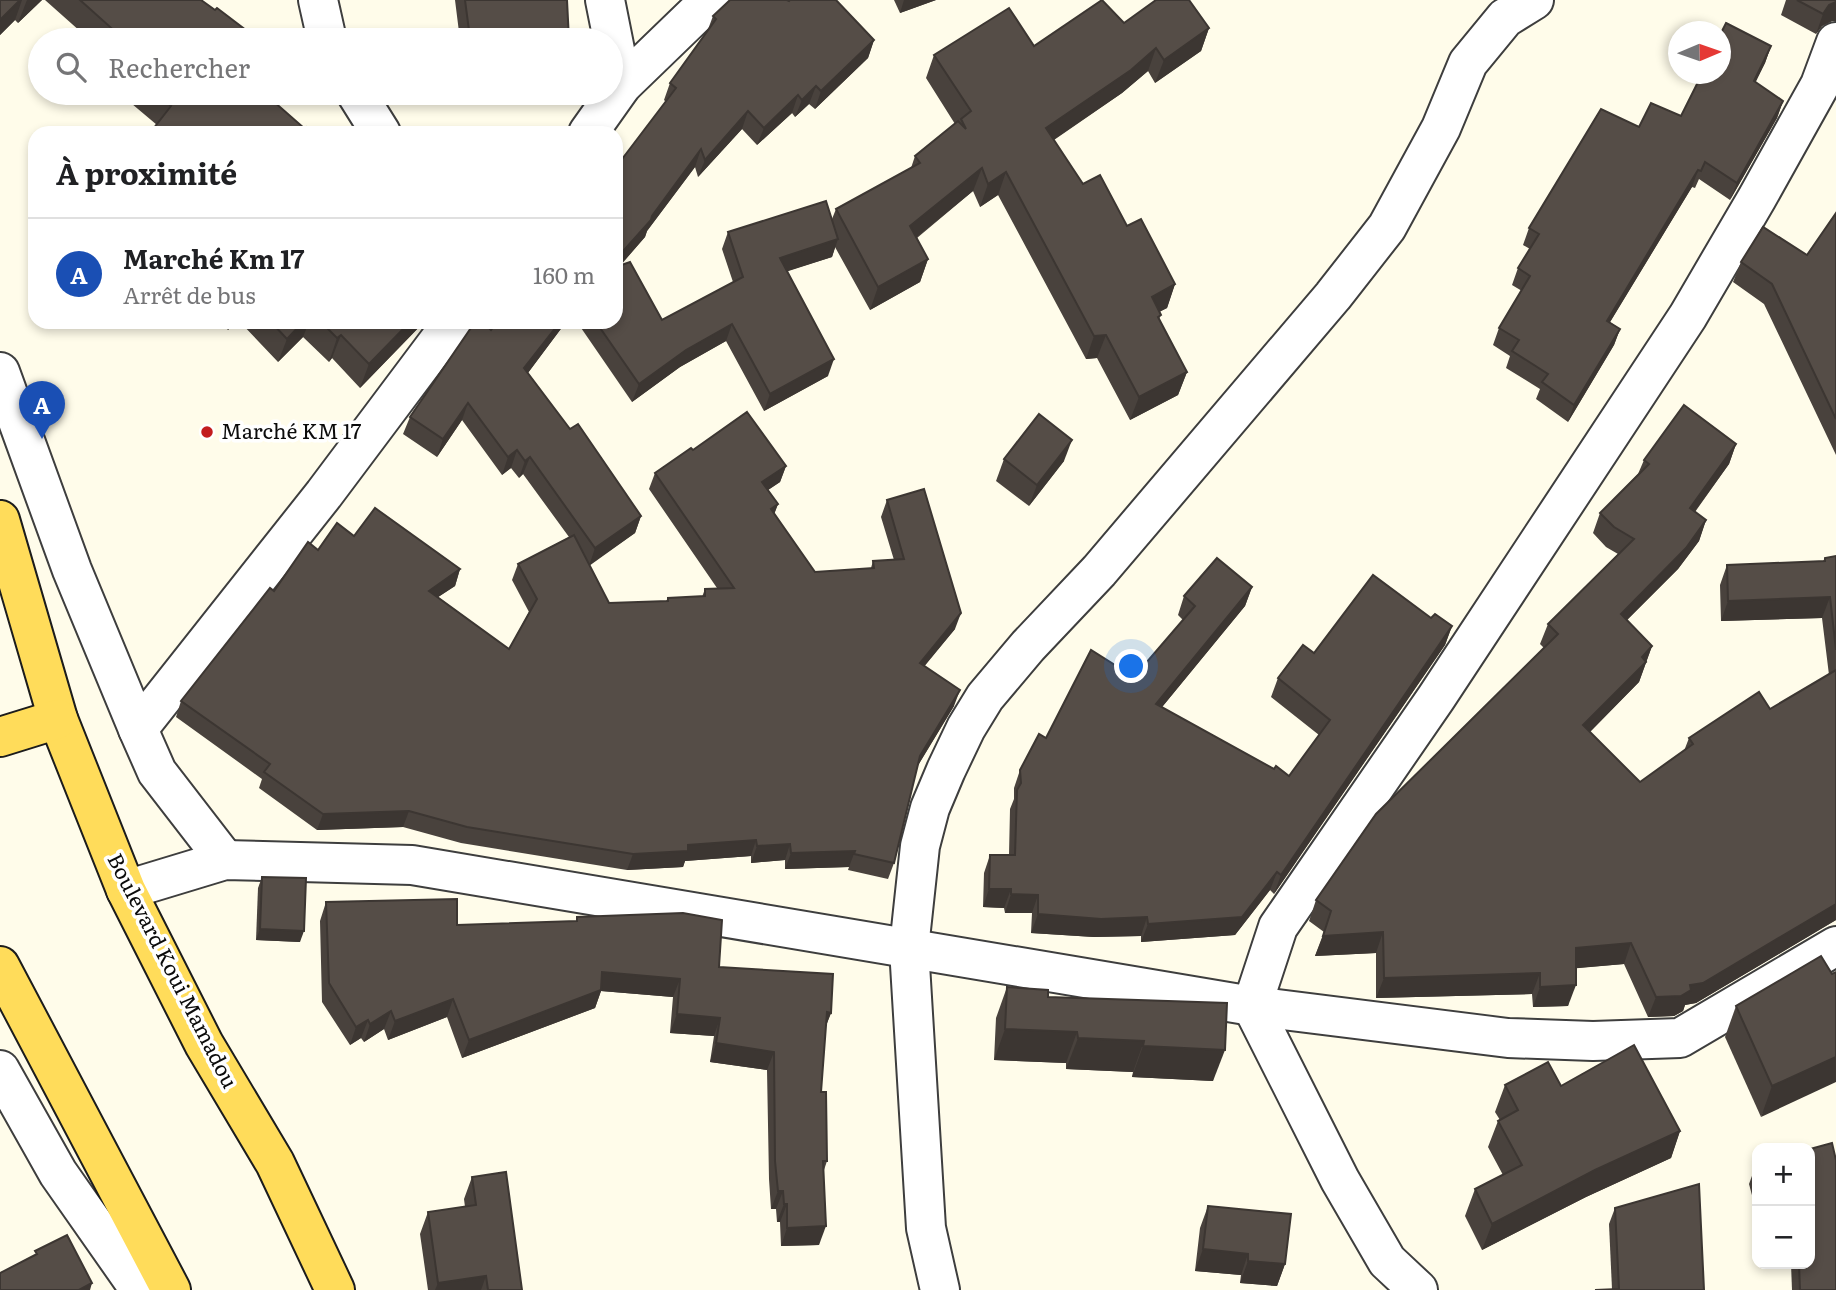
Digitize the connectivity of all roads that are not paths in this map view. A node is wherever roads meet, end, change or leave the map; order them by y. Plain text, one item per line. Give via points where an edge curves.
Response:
1 (318, 0) edge
2 (606, 0) edge
3 (710, 0) edge
4 (1534, 0) edge
5 (324, 28) edge
6 (611, 28) edge
7 (1836, 42) edge
8 (623, 84) edge
9 (363, 105) edge
10 (608, 105) edge
11 (376, 126) edge
12 (593, 126) edge
13 (448, 329) edge
14 (0, 372) edge
15 (0, 520) edge
16 (58, 719) junction
17 (138, 729) junction
18 (0, 737) edge
19 (225, 860) junction
20 (126, 890) junction
21 (1836, 946) edge
22 (909, 948) junction
23 (0, 966) edge
24 (1252, 1006) junction
25 (0, 1070) edge
26 (140, 1290) edge
27 (171, 1290) edge
28 (335, 1290) edge
29 (940, 1290) edge
30 (1418, 1290) edge

1 - 5 street
2 - 6 street
3 - 8 street
4 - 22 street via 1505,18 1468,63 1441,128 1387,227 1334,296 1099,572 985,697 930,808 920,846
7 - 24 street via 1819,85 1688,317 1278,927
9 - 11 street
10 - 12 street
13 - 17 street
14 - 17 street via 72,570
15 - 16 main road, Boulevard Koui Mamadou
16 - 18 main road
16 - 20 main road, Boulevard Koui Mamadou
17 - 19 street via 157,772
19 - 20 street
19 - 22 street via 412,865
20 - 28 main road, Boulevard Koui Mamadou via 204,1044 275,1163
21 - 24 street via 1680,1038 1508,1038
22 - 24 street
22 - 29 street via 926,1228
23 - 27 main road
24 - 30 street via 1340,1180 1387,1261
25 - 26 street via 58,1173

